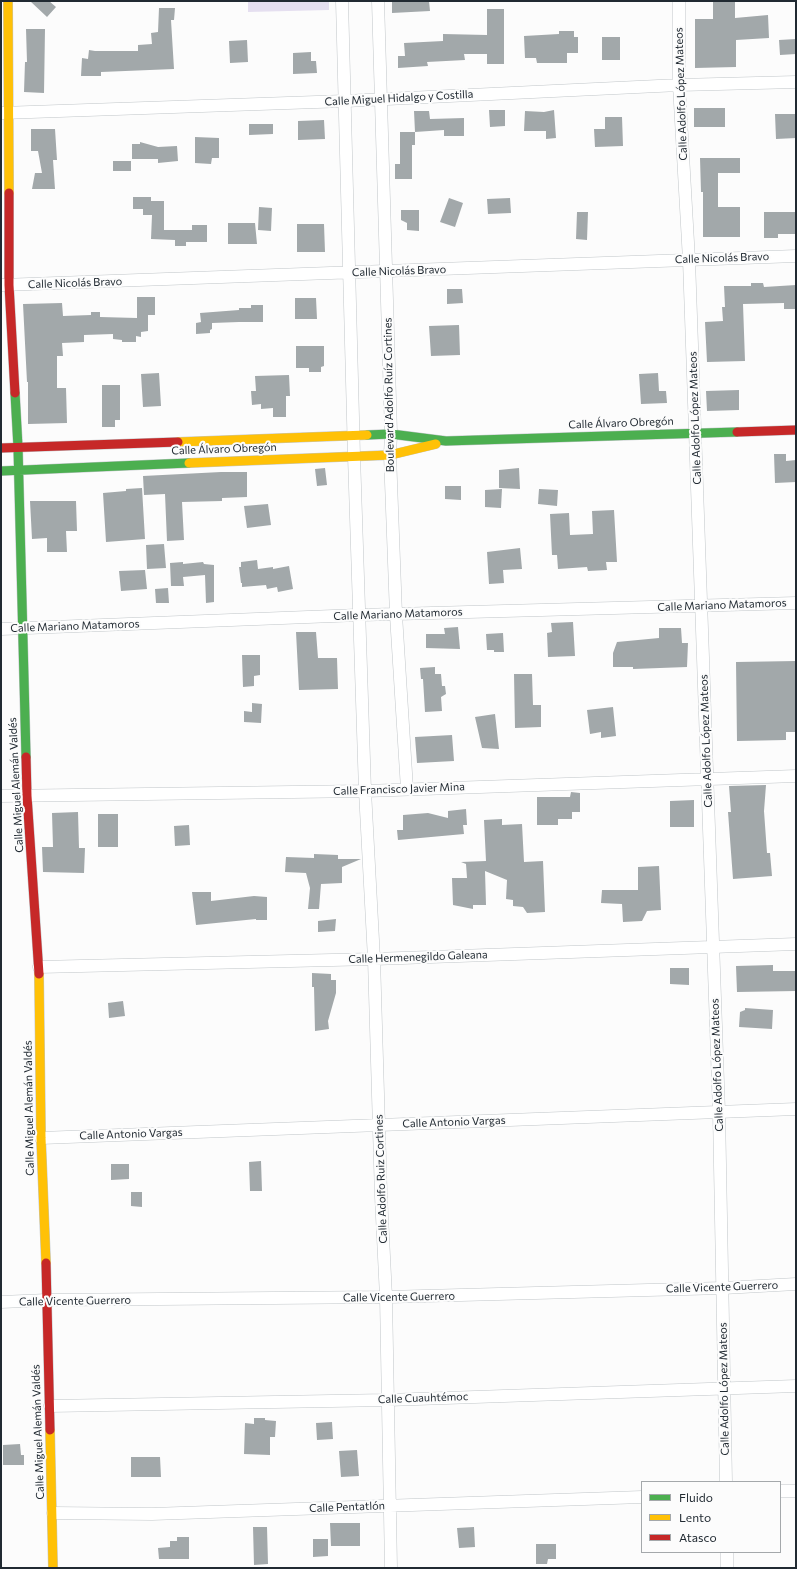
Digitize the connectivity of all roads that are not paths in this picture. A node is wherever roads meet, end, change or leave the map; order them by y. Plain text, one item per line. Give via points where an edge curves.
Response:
1 (8, 1) edge
2 (342, 1) edge
3 (378, 1) edge
4 (679, 1) edge
5 (796, 82) edge
6 (679, 85) junction
7 (382, 99) junction
8 (345, 101) junction
9 (5, 113) edge
10 (796, 256) edge
11 (689, 260) junction
12 (386, 271) junction
13 (350, 272) junction
14 (5, 285) edge
15 (796, 430) edge
16 (695, 433) junction
17 (391, 434) junction
18 (354, 435) junction
19 (446, 441) junction
20 (18, 447) junction
21 (1, 448) edge
22 (390, 455) junction
23 (354, 456) junction
24 (1, 470) edge
25 (18, 470) junction
26 (796, 603) edge
27 (700, 606) junction
28 (359, 615) junction
29 (396, 615) junction
30 (22, 628) junction
31 (1, 629) edge
32 (796, 776) edge
33 (707, 779) junction
34 (407, 789) junction
35 (365, 791) junction
36 (1, 796) edge
37 (27, 796) junction
38 (796, 944) edge
39 (714, 947) junction
40 (374, 959) junction
41 (39, 967) junction
42 (796, 1109) edge
43 (719, 1112) junction
44 (379, 1125) junction
45 (41, 1138) junction
46 (796, 1284) edge
47 (722, 1288) junction
48 (386, 1297) junction
49 (47, 1300) junction
50 (1, 1302) edge
51 (796, 1386) edge
52 (724, 1389) junction
53 (387, 1400) junction
54 (50, 1406) junction
55 (726, 1481) edge
56 (796, 1490) edge
57 (781, 1491) edge
58 (641, 1497) edge
59 (390, 1506) junction
60 (53, 1513) junction
61 (727, 1553) edge
62 (53, 1568) edge
63 (391, 1568) edge
64 (727, 1568) edge

1 - 9 street, Calle Miguel Alemán Valdés
2 - 8 street
3 - 7 street, Boulevard Adolfo Ruíz Cortines
4 - 6 street, Calle Adolfo López Mateos
5 - 6 street, Calle Miguel Hidalgo y Costilla
6 - 7 street, Calle Miguel Hidalgo y Costilla
6 - 11 street, Calle Adolfo López Mateos
7 - 8 street, Calle Miguel Hidalgo y Costilla
7 - 12 street, Boulevard Adolfo Ruíz Cortines
8 - 9 street, Calle Miguel Hidalgo y Costilla
8 - 13 street
9 - 14 street, Calle Miguel Alemán Valdés
10 - 11 street, Calle Nicolás Bravo
11 - 12 street, Calle Nicolás Bravo
11 - 16 street, Calle Adolfo López Mateos
12 - 13 street, Calle Nicolás Bravo
12 - 17 street, Boulevard Adolfo Ruíz Cortines
13 - 14 street, Calle Nicolás Bravo
13 - 18 street
14 - 20 street, Calle Miguel Alemán Valdés
15 - 16 street, Calle Álvaro Obregón
16 - 19 street, Calle Álvaro Obregón
16 - 27 street, Calle Adolfo López Mateos
17 - 18 street, Calle Álvaro Obregón
17 - 19 street, Calle Álvaro Obregón
17 - 22 street, Boulevard Adolfo Ruíz Cortines
18 - 20 street, Calle Álvaro Obregón
18 - 23 street
19 - 22 street, Calle Álvaro Obregón
20 - 21 street, Calle Álvaro Obregón
20 - 25 street, Calle Miguel Alemán Valdés
22 - 23 street, Calle Álvaro Obregón
22 - 29 street, Boulevard Adolfo Ruíz Cortines
23 - 25 street, Calle Álvaro Obregón
23 - 28 street, Calle Adolfo Ruiz Cortines
24 - 25 street, Calle Álvaro Obregón
25 - 30 street, Calle Miguel Alemán Valdés
26 - 27 street, Calle Mariano Matamoros
27 - 29 street, Calle Mariano Matamoros
27 - 33 street, Calle Adolfo López Mateos
28 - 29 street, Calle Mariano Matamoros
28 - 30 street, Calle Mariano Matamoros
28 - 35 street, Calle Adolfo Ruiz Cortines
29 - 34 street, Boulevard Adolfo Ruíz Cortines
30 - 31 street, Calle Mariano Matamoros
30 - 37 street, Calle Miguel Alemán Valdés
32 - 33 street, Calle Francisco Javier Mina
33 - 34 street, Calle Francisco Javier Mina
33 - 39 street, Calle Adolfo López Mateos
34 - 35 street, Calle Francisco Javier Mina
35 - 37 street, Calle Francisco Javier Mina
35 - 40 street, Calle Adolfo Ruiz Cortines
36 - 37 street, Calle Francisco Javier Mina
37 - 41 street, Calle Miguel Alemán Valdés
38 - 39 street, Calle Hermenegildo Galeana
39 - 40 street, Calle Hermenegildo Galeana
39 - 43 street, Calle Adolfo López Mateos
40 - 41 street, Calle Hermenegildo Galeana
40 - 44 street, Calle Adolfo Ruiz Cortines
41 - 45 street, Calle Miguel Alemán Valdés
42 - 43 street, Calle Antonio Vargas
43 - 44 street, Calle Antonio Vargas
43 - 47 street, Calle Adolfo López Mateos
44 - 45 street, Calle Antonio Vargas
44 - 48 street, Calle Adolfo Ruiz Cortines
45 - 49 street, Calle Miguel Alemán Valdés
46 - 47 street, Calle Vicente Guerrero
47 - 48 street, Calle Vicente Guerrero
47 - 52 street, Calle Adolfo López Mateos
48 - 49 street, Calle Vicente Guerrero
48 - 53 street, Calle Adolfo Ruiz Cortines
49 - 50 street, Calle Vicente Guerrero
49 - 54 street, Calle Miguel Alemán Valdés
51 - 52 street, Calle Cuauhtémoc
52 - 53 street, Calle Cuauhtémoc via 535,1393
52 - 55 street, Calle Adolfo López Mateos
53 - 54 street, Calle Cuauhtémoc
53 - 59 street, Calle Adolfo Ruiz Cortines
54 - 60 street, Calle Miguel Alemán Valdés
56 - 57 street
58 - 59 street, Calle Pentatlón
59 - 60 street, Calle Pentatlón via 152,1514
59 - 63 street, Calle Adolfo Ruiz Cortines
60 - 62 street, Calle Miguel Alemán Valdés
61 - 64 street

